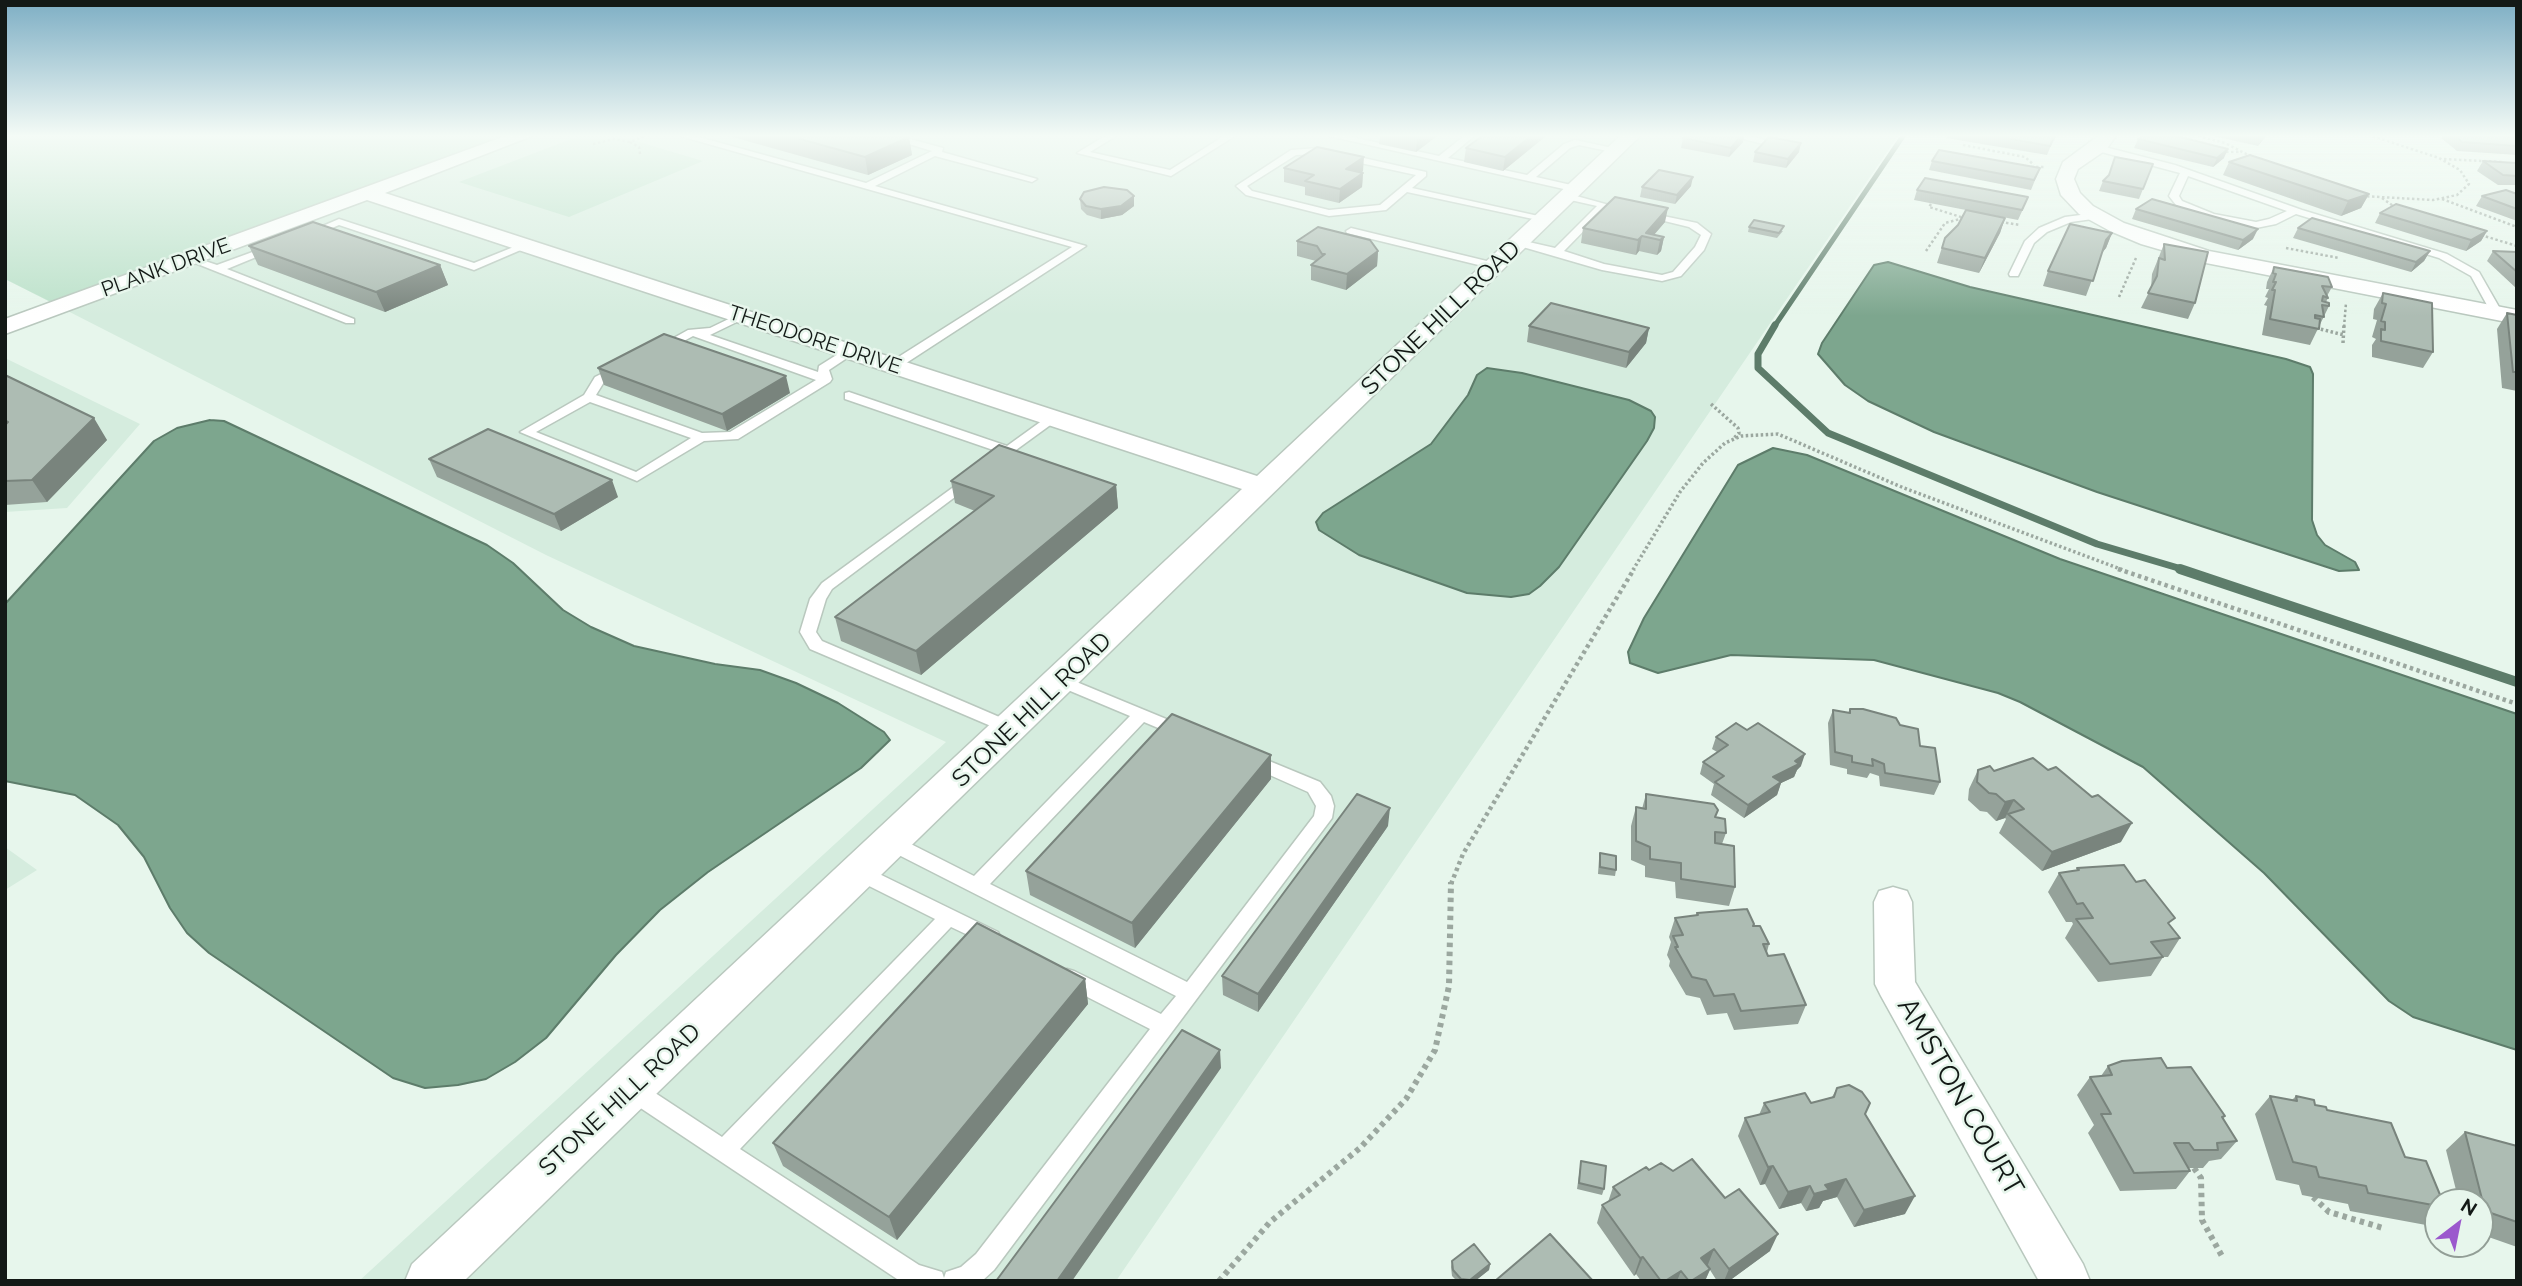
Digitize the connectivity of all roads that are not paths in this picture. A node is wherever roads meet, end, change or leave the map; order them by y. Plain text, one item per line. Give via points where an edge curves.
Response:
1 (361, 196) edge
2 (372, 196) edge
3 (899, 196) edge
4 (1261, 196) edge
5 (1397, 196) edge
6 (1488, 196) edge
7 (1565, 196) edge
8 (1588, 196) edge
9 (2072, 196) edge
10 (2174, 196) edge
11 (2253, 196) edge
12 (1583, 204) junction
13 (2295, 211) junction
14 (1640, 212) edge
15 (2096, 216) junction
16 (1350, 231) dead end
17 (1520, 243) junction
18 (524, 246) junction
19 (1557, 252) junction
20 (190, 259) junction
21 (1495, 266) junction
22 (217, 269) junction
23 (2014, 274) dead end
24 (2507, 315) edge
25 (741, 316) junction
26 (350, 321) dead end
27 (5, 327) edge
28 (692, 332) junction
29 (850, 352) junction
30 (893, 366) junction
31 (825, 379) junction
32 (849, 396) dead end
33 (589, 397) junction
34 (1054, 418) junction
35 (701, 437) junction
36 (1009, 451) junction
37 (1264, 487) junction
38 (1062, 681) junction
39 (1140, 715) junction
40 (1012, 729) junction
41 (1203, 740) edge
42 (1228, 750) edge
43 (892, 843) junction
44 (860, 873) junction
45 (976, 886) junction
46 (1893, 902) dead end
47 (948, 917) junction
48 (1009, 947) edge
49 (1045, 965) edge
50 (1190, 993) junction
51 (1165, 1026) junction
52 (631, 1089) junction
53 (723, 1151) junction
54 (429, 1281) edge
55 (933, 1281) edge
56 (955, 1281) edge
57 (2066, 1281) edge

1 - 20 street, PLANK DRIVE
2 - 18 street, THEODORE DRIVE
3 - 30 lane via 1081,246
4 - 5 lane via 1329,213 1383,208
6 - 12 lane
7 - 12 lane
8 - 12 street, STONE HILL ROAD
9 - 15 street
10 - 13 lane via 2179,203 2211,217 2256,225
11 - 13 lane
12 - 17 street, STONE HILL ROAD
12 - 19 lane
13 - 24 lane via 2443,256 2475,274
14 - 19 lane via 1693,225 1706,234 1677,274 1662,278 1602,267
15 - 23 lane via 2068,219 2043,230 2030,241
15 - 24 street via 2148,240 2206,257
16 - 21 lane
17 - 19 lane
17 - 21 street, STONE HILL ROAD
18 - 22 lane via 474,267 339,222
18 - 25 street, THEODORE DRIVE
20 - 22 lane
20 - 27 street, PLANK DRIVE
21 - 37 street, STONE HILL ROAD
22 - 26 lane
25 - 28 lane via 712,331
25 - 29 street, THEODORE DRIVE
28 - 31 lane
28 - 33 lane via 599,380
29 - 30 street, THEODORE DRIVE
29 - 31 lane via 823,369
30 - 34 street, THEODORE DRIVE
31 - 35 lane via 733,436
32 - 36 lane
33 - 35 lane
33 - 35 lane via 526,432 637,477
34 - 36 lane
34 - 37 street, THEODORE DRIVE
36 - 40 lane via 827,586 808,632 816,645
37 - 38 street, STONE HILL ROAD
38 - 39 lane
38 - 40 street, STONE HILL ROAD
39 - 41 lane
39 - 45 lane
40 - 43 street, STONE HILL ROAD
42 - 50 lane via 1303,781 1322,796 1325,806 1323,818
43 - 44 street, STONE HILL ROAD
43 - 45 lane
44 - 47 lane
44 - 52 street, STONE HILL ROAD
45 - 50 lane
46 - 57 street, AMSTON COURT via 1895,984
47 - 48 lane
47 - 53 lane
49 - 51 lane
50 - 51 lane
51 - 56 lane via 985,1262
52 - 53 lane
52 - 54 street, STONE HILL ROAD
53 - 55 lane via 913,1275

